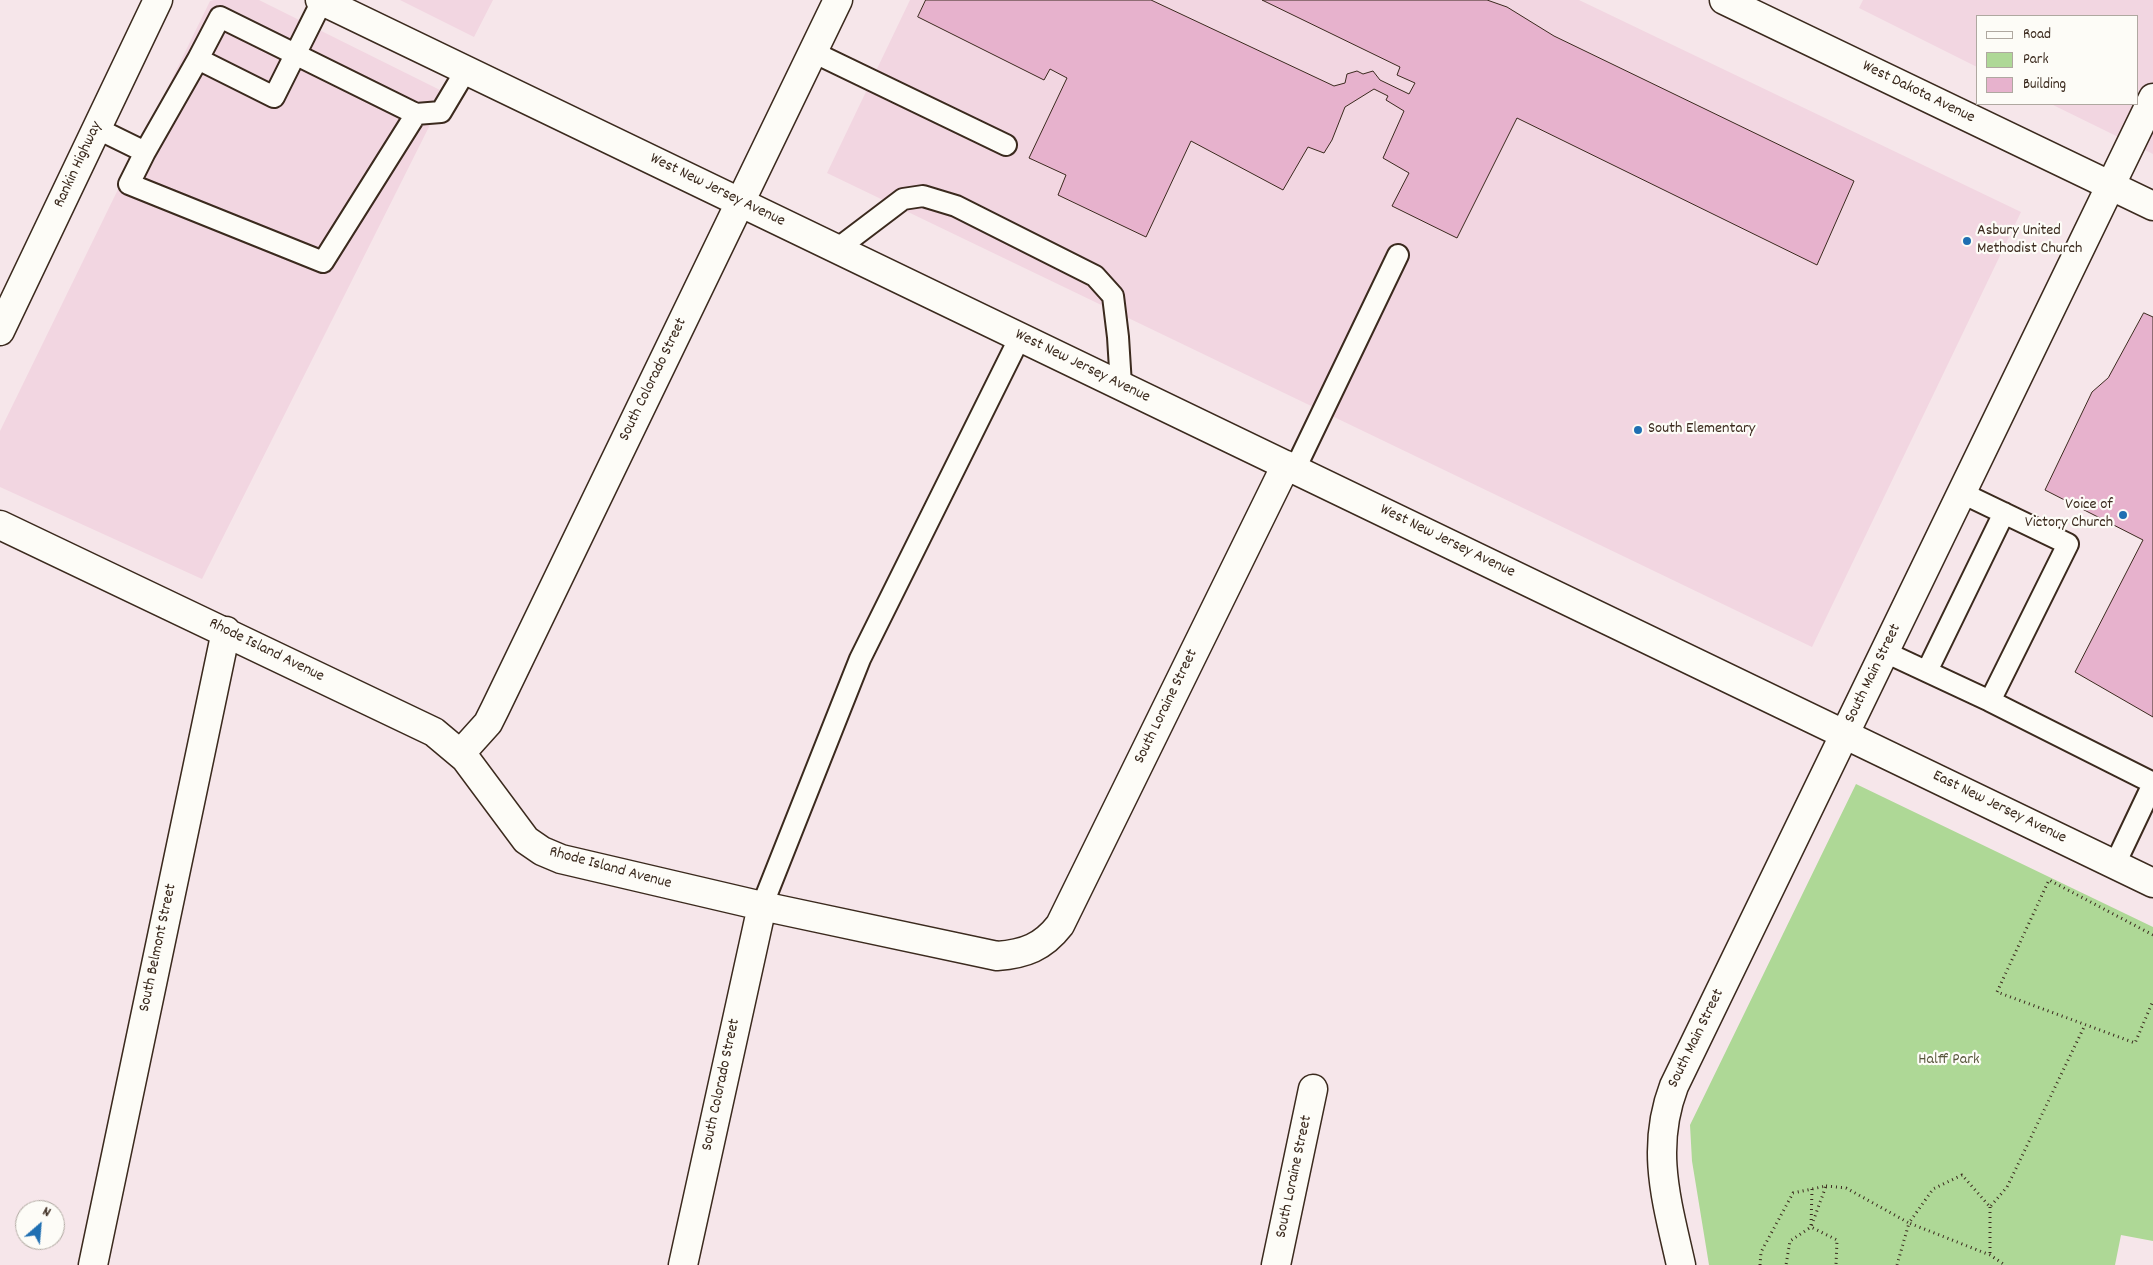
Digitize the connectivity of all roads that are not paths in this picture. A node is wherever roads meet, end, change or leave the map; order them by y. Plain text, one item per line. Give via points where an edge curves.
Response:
1 (158, 0) edge
2 (838, 0) edge
3 (1724, 0) edge
4 (321, 1) edge
5 (813, 52) junction
6 (295, 54) junction
7 (198, 58) junction
8 (466, 70) junction
9 (2153, 98) edge
10 (416, 114) junction
11 (96, 128) junction
12 (1006, 145) dead end
13 (145, 152) junction
14 (2111, 186) junction
15 (741, 203) junction
16 (2153, 206) edge
17 (837, 249) junction
18 (1398, 255) dead end
19 (0, 331) edge
20 (1020, 337) junction
21 (1121, 385) junction
22 (1290, 467) junction
23 (1962, 493) junction
24 (2004, 513) junction
25 (0, 525) edge
26 (226, 632) junction
27 (1885, 652) junction
28 (1926, 671) junction
29 (1990, 701) junction
30 (1845, 733) junction
31 (461, 753) junction
32 (2153, 784) edge
33 (2115, 864) junction
34 (2153, 883) edge
35 (762, 906) junction
36 (1042, 944) joint
37 (1313, 1089) dead end
38 (93, 1265) edge
39 (683, 1265) edge
40 (1276, 1265) edge
41 (1681, 1265) edge

1 - 11 main road, Rankin Highway
2 - 5 main road, South Colorado Street
3 - 14 main road, West Dakota Avenue
4 - 6 lane
4 - 8 main road, West New Jersey Avenue
5 - 12 lane
5 - 15 main road, South Colorado Street
6 - 7 lane via 220,17
6 - 7 lane via 274,97
6 - 10 lane
7 - 13 lane
8 - 10 lane via 440,112
8 - 15 main road, West New Jersey Avenue
9 - 14 main road, South Main Street
10 - 13 lane via 323,262 129,184
11 - 13 lane
11 - 19 main road, Rankin Highway
14 - 16 main road, West Dakota Avenue
14 - 23 main road, South Main Street
15 - 17 main road, West New Jersey Avenue
15 - 31 main road, South Colorado Street via 492,716
17 - 20 main road, West New Jersey Avenue
17 - 21 lane via 903,199 923,196 956,206 1095,276 1113,296
18 - 22 lane
20 - 21 main road, West New Jersey Avenue
20 - 35 lane via 860,658
21 - 22 main road, West New Jersey Avenue
22 - 30 main road, West New Jersey Avenue
22 - 36 main road, South Loraine Street via 1060,925
23 - 24 lane
23 - 27 main road, South Main Street
24 - 28 lane
24 - 29 lane via 2068,544
25 - 26 main road, Rhode Island Avenue
26 - 31 main road, Rhode Island Avenue via 434,732
26 - 38 main road, South Belmont Street
27 - 28 lane
27 - 30 main road, South Main Street
28 - 29 lane
29 - 32 lane
30 - 33 main road, East New Jersey Avenue
30 - 41 main road, South Main Street via 1667,1104 1661,1152 1665,1191
31 - 35 main road, Rhode Island Avenue via 513,825 542,851 561,859
32 - 33 lane
33 - 34 main road, East New Jersey Avenue
35 - 36 main road, Rhode Island Avenue via 997,956 1016,955
35 - 39 main road, South Colorado Street
37 - 40 main road, South Loraine Street

